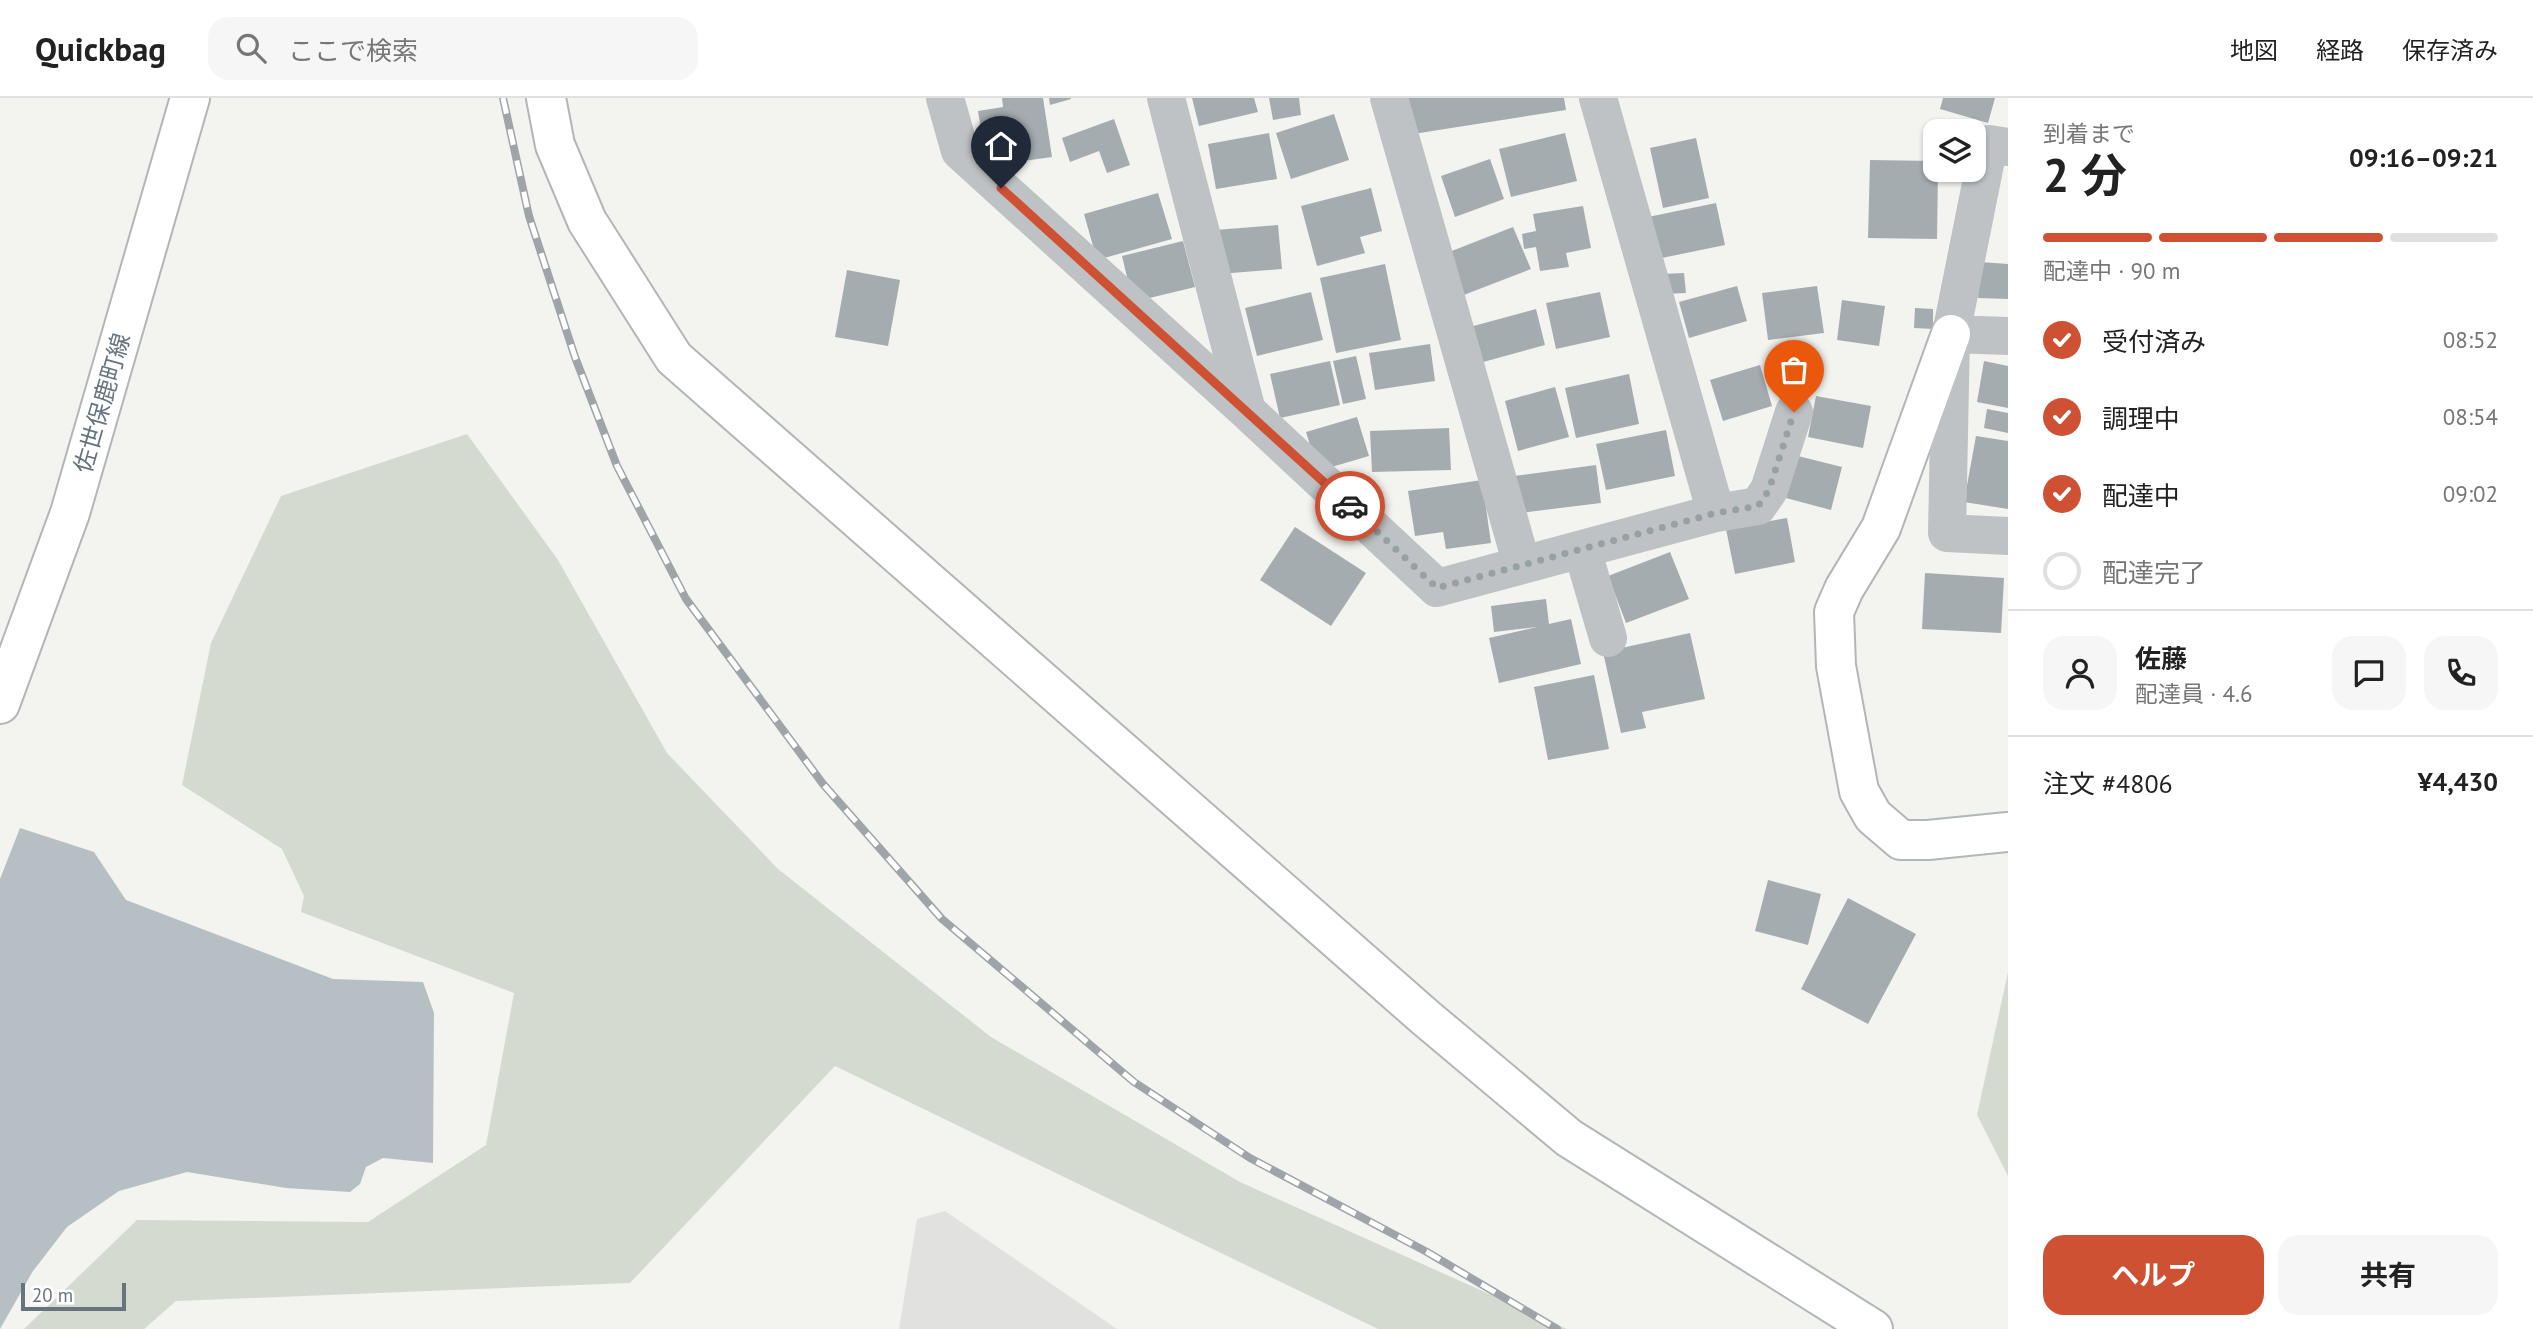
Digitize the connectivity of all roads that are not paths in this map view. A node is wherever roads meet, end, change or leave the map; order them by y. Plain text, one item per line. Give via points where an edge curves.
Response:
1 (190, 98) edge
2 (546, 98) edge
3 (945, 98) edge
4 (1166, 98) edge
5 (1389, 98) edge
6 (1598, 98) edge
7 (2008, 147) edge
8 (1951, 334) junction
9 (2008, 336) edge
10 (1247, 411) junction
11 (1794, 412) dead end
12 (1716, 513) junction
13 (2008, 536) edge
14 (1581, 549) junction
15 (1522, 565) junction
16 (1608, 638) dead end
17 (0, 704) edge
18 (2008, 832) edge
19 (1873, 1329) edge

1 - 17 street, 佐世保鹿町線 via 70,513
2 - 19 street via 555,145 587,221 674,358 1415,1010 1569,1138
3 - 10 street via 960,151
4 - 10 street
5 - 15 street
6 - 12 street
7 - 8 street via 1989,144
8 - 9 street
8 - 13 street via 1947,533
8 - 18 street via 1881,528 1834,612 1836,666 1859,791 1873,816 1901,840
10 - 15 street via 1437,588
11 - 12 street via 1769,490 1758,506
12 - 14 street
14 - 15 street
14 - 16 street

